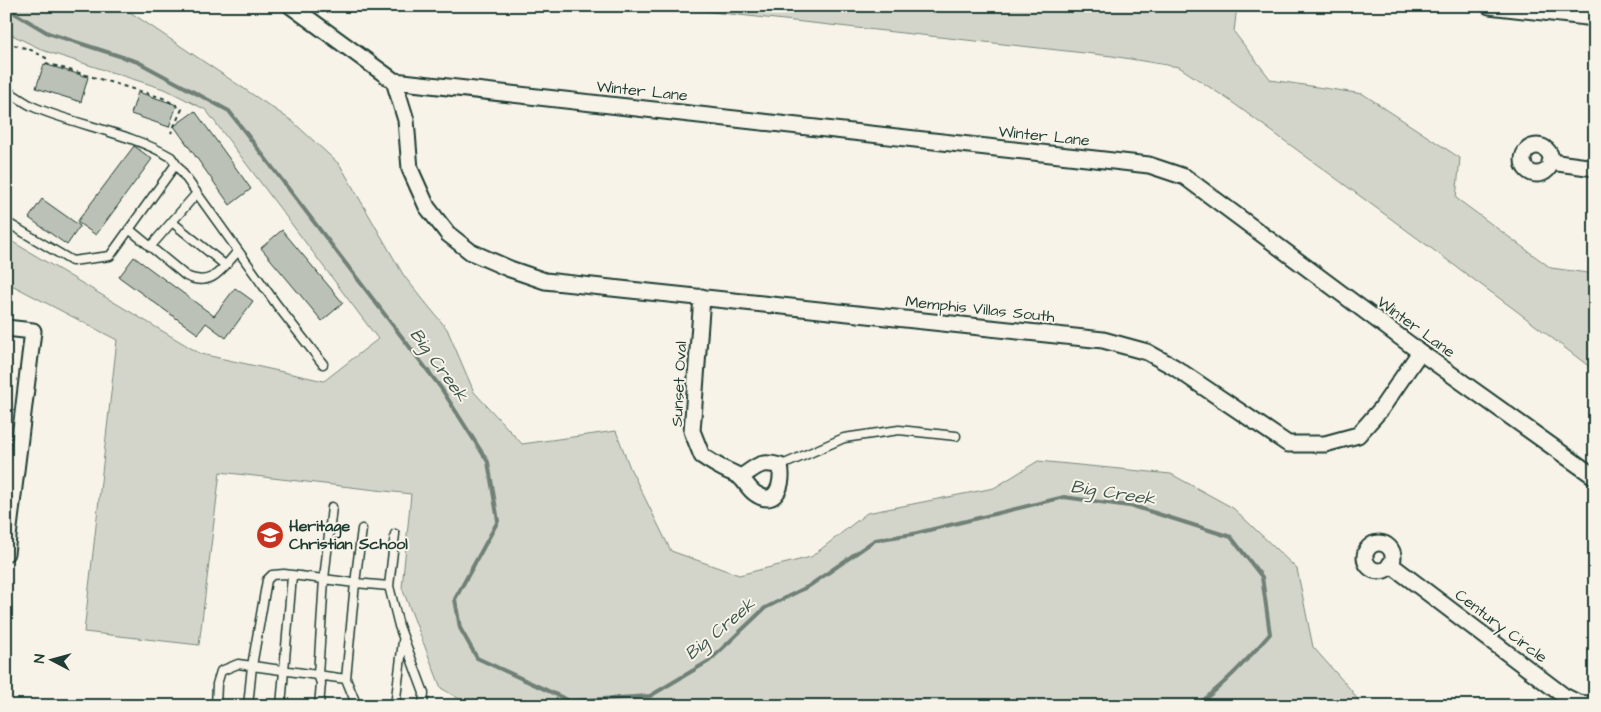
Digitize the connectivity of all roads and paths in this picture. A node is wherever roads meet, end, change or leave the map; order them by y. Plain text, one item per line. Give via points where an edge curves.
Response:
1 (291, 6) edge
2 (1489, 6) edge
3 (1595, 18) edge
4 (6, 43) edge
5 (394, 81) junction
6 (6, 90) edge
7 (171, 133) dead end
8 (1550, 162) dead end
9 (176, 164) junction
10 (1595, 168) edge
11 (197, 194) junction
12 (6, 222) edge
13 (172, 222) junction
14 (129, 230) junction
15 (150, 247) junction
16 (238, 251) junction
17 (225, 265) junction
18 (702, 297) junction
19 (6, 328) edge
20 (1420, 352) junction
21 (323, 364) dead end
22 (956, 436) dead end
23 (780, 466) junction
24 (741, 477) junction
25 (1595, 477) edge
26 (332, 507) dead end
27 (362, 529) dead end
28 (395, 534) dead end
29 (6, 554) edge
30 (1390, 564) dead end
31 (292, 576) junction
32 (324, 579) junction
33 (355, 583) junction
34 (389, 586) junction
35 (403, 638) junction
36 (252, 666) junction
37 (283, 671) junction
38 (318, 675) junction
39 (346, 679) junction
40 (1595, 705) edge
41 (216, 706) edge
42 (248, 706) edge
43 (280, 706) edge
44 (319, 706) edge
45 (357, 706) edge
46 (395, 706) edge
47 (422, 706) edge

1 - 5 street
2 - 3 street
4 - 7 path via 29,49 46,58 46,62 164,98 182,109
5 - 18 street, Memphis Villas South via 406,120 410,169 427,207 448,234 471,252 545,280
5 - 20 street, Winter Lane via 1149,165 1185,176
6 - 9 lane via 35,107 158,150
8 - 10 street
9 - 11 lane
9 - 14 lane
11 - 13 lane
11 - 16 lane
12 - 14 lane via 72,261 110,256
13 - 15 lane
13 - 17 lane
14 - 15 lane
15 - 17 lane via 186,276 196,280 216,276
16 - 17 lane
16 - 21 lane
18 - 20 street, Memphis Villas South via 1103,340 1146,352 1174,367 1288,444 1325,444 1358,436
18 - 24 street, Sunset Oval via 692,431 702,456
19 - 29 street via 33,331
20 - 25 street, Winter Lane
22 - 23 lane via 899,430 844,438
23 - 24 street via 758,464
23 - 24 street, Sunset Oval via 779,490 766,498 757,496
26 - 32 lane
27 - 33 lane
28 - 34 lane
30 - 40 street, Century Circle via 1564,696 1578,703
31 - 32 lane
31 - 36 lane via 272,575 267,580
31 - 37 lane
32 - 33 lane
32 - 38 lane
33 - 34 lane
33 - 39 lane
34 - 35 lane
35 - 46 lane
35 - 47 lane via 424,693
36 - 37 lane
36 - 41 lane via 238,664 221,671
36 - 42 lane
37 - 38 lane
37 - 43 lane
38 - 39 lane
38 - 44 lane via 321,682
39 - 45 lane

